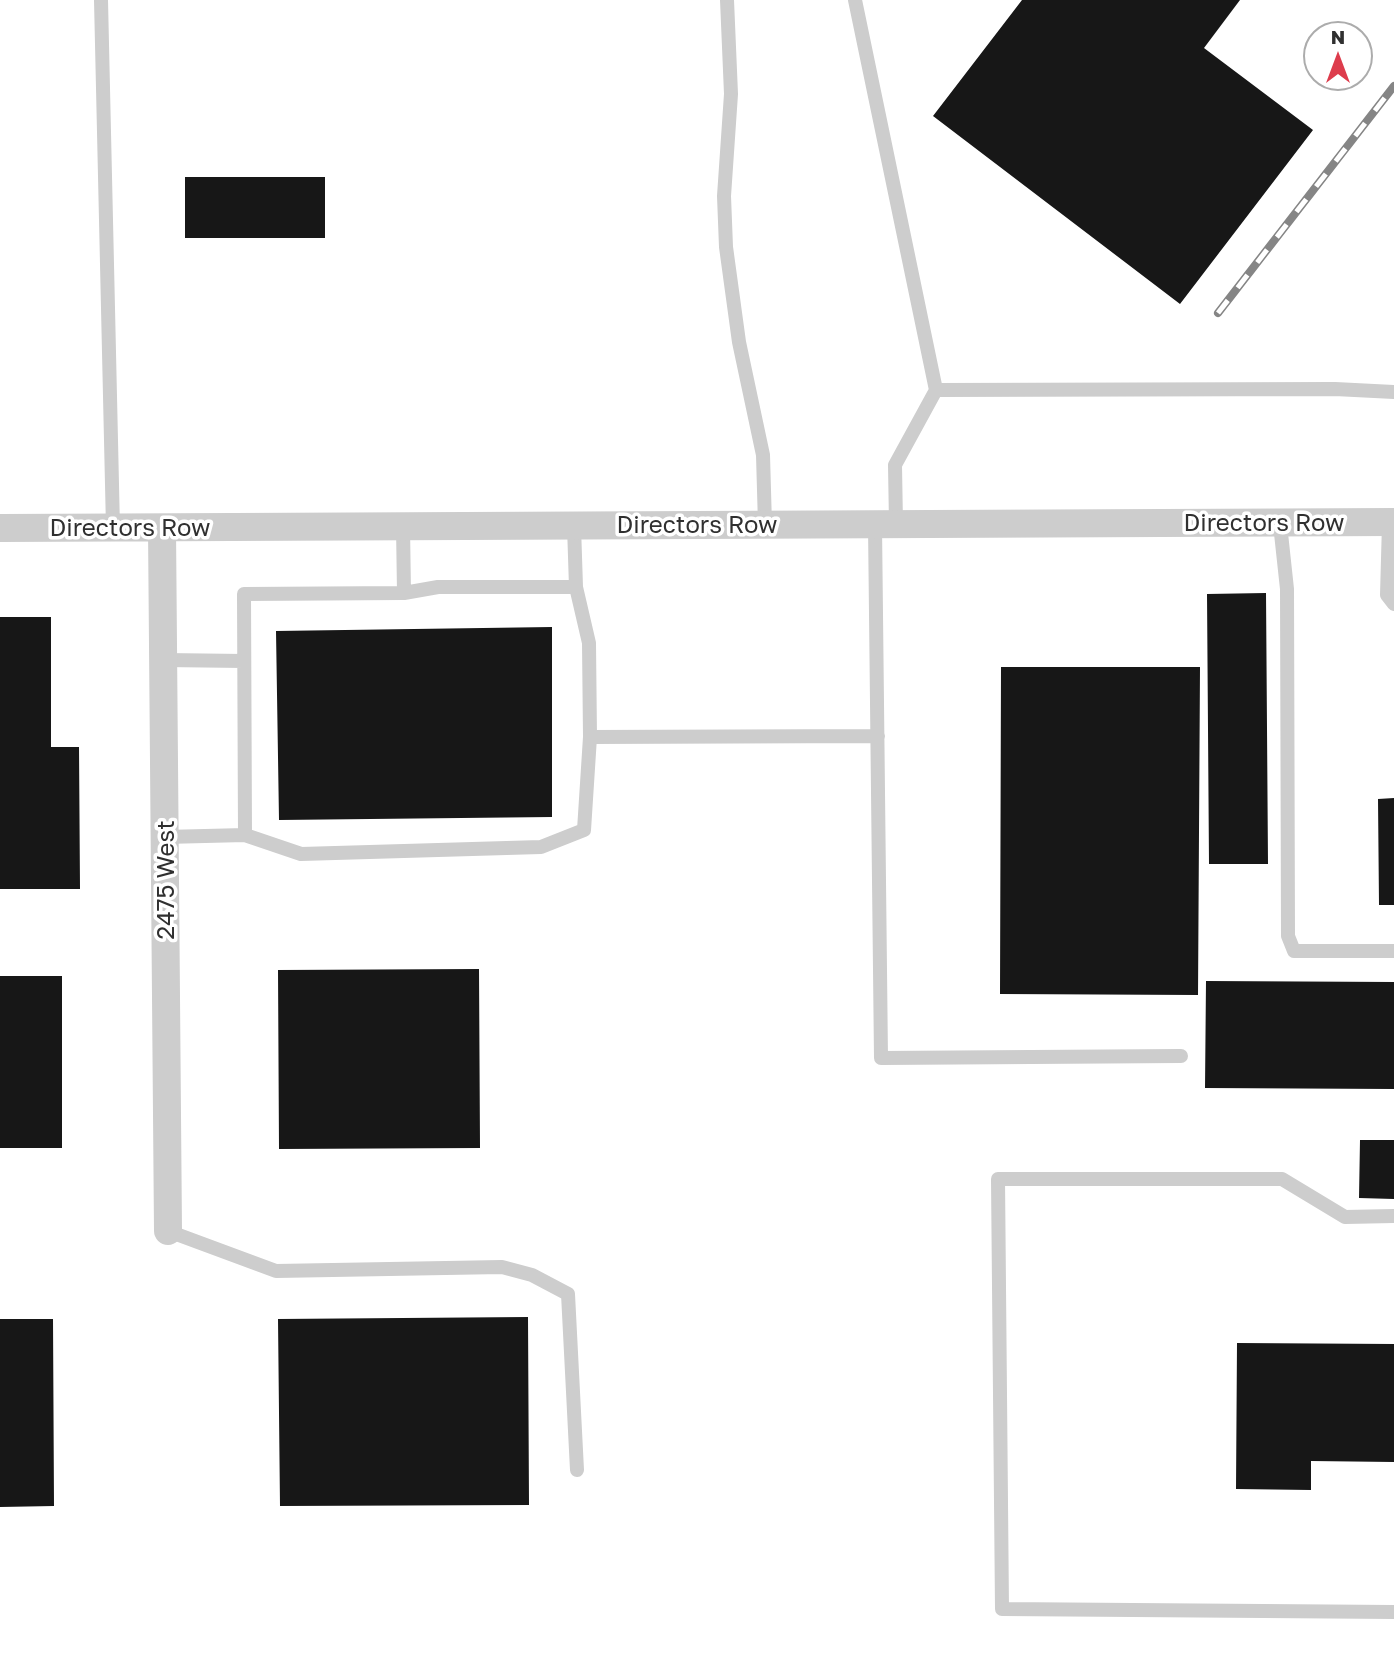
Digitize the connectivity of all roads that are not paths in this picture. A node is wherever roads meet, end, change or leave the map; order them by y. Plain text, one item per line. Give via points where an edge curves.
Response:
1 (101, 0) edge
2 (727, 0) edge
3 (855, 0) edge
4 (936, 390) junction
5 (1394, 392) edge
6 (1392, 523) edge
7 (885, 524) junction
8 (1280, 524) junction
9 (765, 525) junction
10 (403, 526) junction
11 (575, 526) junction
12 (0, 528) edge
13 (113, 528) junction
14 (162, 528) junction
15 (576, 587) junction
16 (404, 593) junction
17 (1394, 604) edge
18 (164, 660) junction
19 (244, 661) junction
20 (878, 736) junction
21 (590, 737) junction
22 (245, 835) junction
23 (165, 837) junction
24 (1394, 951) edge
25 (1181, 1056) dead end
26 (1394, 1216) edge
27 (168, 1231) joint
28 (577, 1470) dead end
29 (1394, 1612) edge

1 - 13 lane
2 - 9 lane via 726,247 738,342 763,455
3 - 4 lane
4 - 5 lane
4 - 7 lane via 895,465
6 - 8 street, Directors Row
6 - 17 lane via 1387,595
7 - 8 street, Directors Row
7 - 9 street, Directors Row
7 - 20 lane
8 - 24 lane via 1287,589 1288,936 1294,951
9 - 11 street, Directors Row
10 - 11 street, Directors Row
10 - 14 street, Directors Row
10 - 16 lane
11 - 15 lane
12 - 13 street, Directors Row
13 - 14 street, Directors Row
14 - 18 street, 2475 West
15 - 16 lane via 438,587
15 - 21 lane via 589,643
16 - 19 lane via 244,594
18 - 19 lane
18 - 23 street, 2475 West
19 - 22 lane
20 - 21 lane
20 - 25 lane via 881,1058
21 - 22 lane via 584,830 541,847 301,854
22 - 23 lane
23 - 27 street, 2475 West
26 - 29 lane via 1345,1217 1282,1179 998,1179 1002,1609
27 - 28 lane via 276,1271 502,1267 532,1275 568,1294

